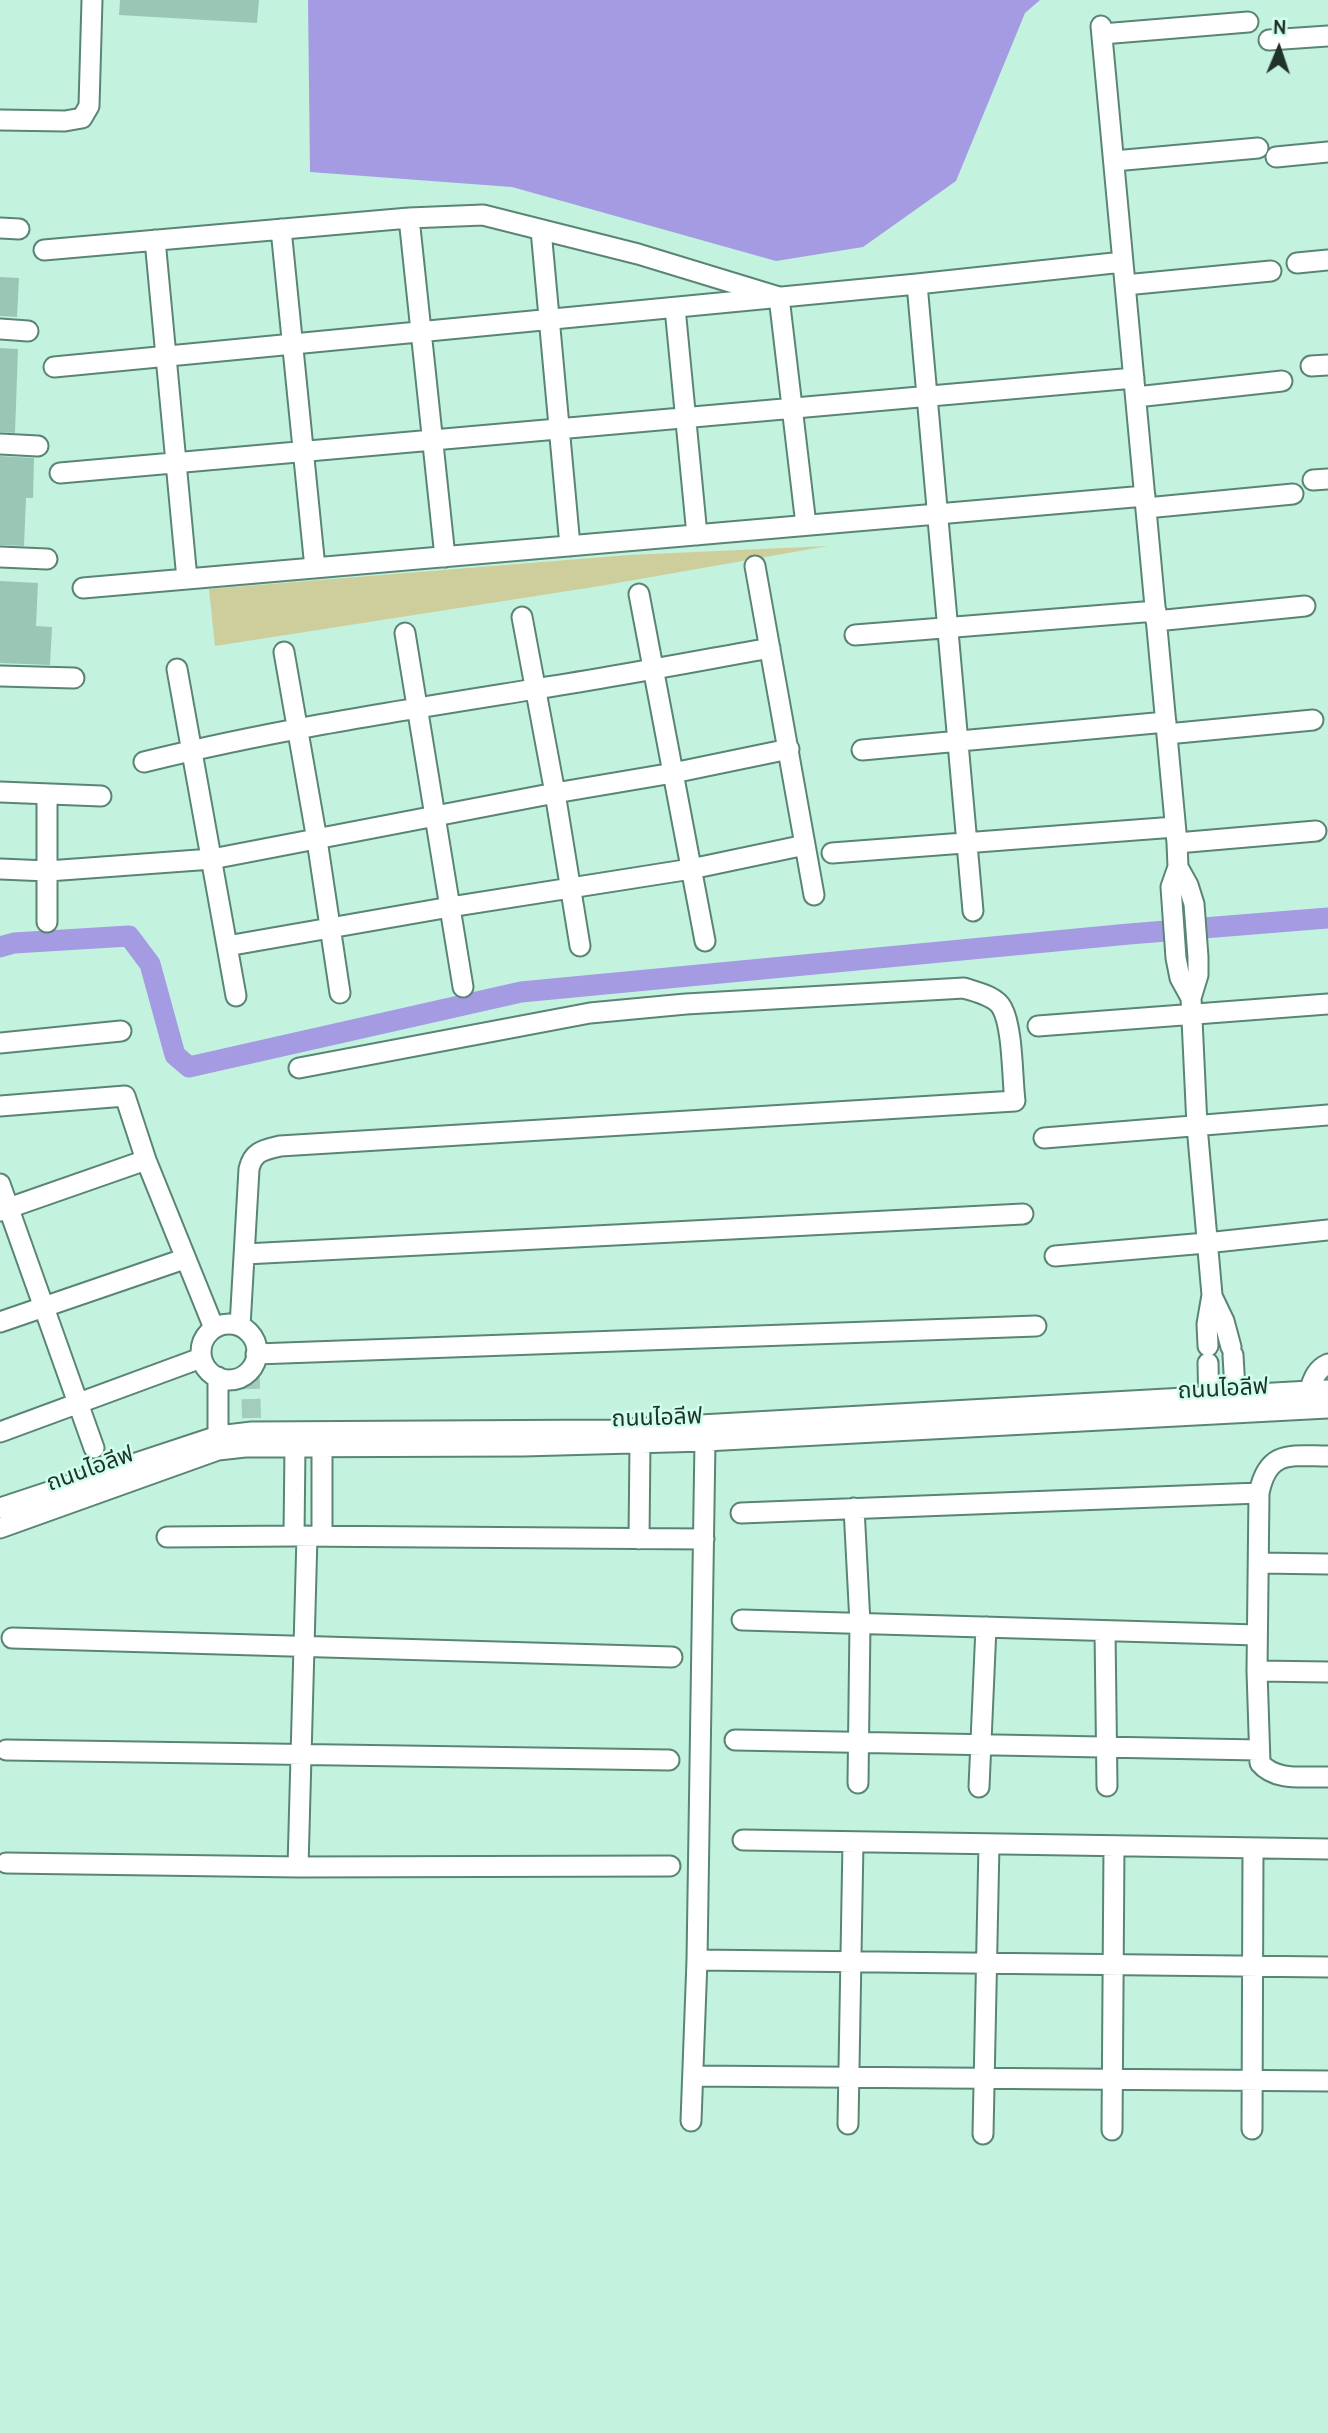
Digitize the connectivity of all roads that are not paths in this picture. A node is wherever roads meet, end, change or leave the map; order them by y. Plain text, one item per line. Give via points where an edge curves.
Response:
1 (92, 0) edge
2 (1248, 22) dead end
3 (1328, 36) edge
4 (1269, 40) dead end
5 (0, 120) edge
6 (1258, 148) dead end
7 (1328, 152) edge
8 (1276, 157) dead end
9 (1114, 161) junction
10 (409, 218) junction
11 (281, 229) junction
12 (541, 230) junction
13 (155, 240) junction
14 (44, 250) dead end
15 (1328, 260) edge
16 (1123, 262) junction
17 (1297, 263) dead end
18 (1270, 271) dead end
19 (917, 284) junction
20 (1125, 285) junction
21 (779, 298) junction
22 (674, 308) junction
23 (550, 320) junction
24 (0, 329) edge
25 (29, 331) dead end
26 (421, 332) junction
27 (293, 344) junction
28 (166, 356) junction
29 (54, 367) dead end
30 (1282, 381) dead end
31 (1135, 387) junction
32 (927, 396) junction
33 (792, 408) junction
34 (685, 418) junction
35 (559, 429) junction
36 (433, 440) junction
37 (0, 444) edge
38 (38, 446) dead end
39 (303, 451) junction
40 (176, 463) junction
41 (60, 473) dead end
42 (1293, 494) dead end
43 (1146, 502) junction
44 (937, 514) junction
45 (806, 525) junction
46 (697, 535) junction
47 (570, 546) junction
48 (0, 557) edge
49 (445, 557) junction
50 (47, 559) dead end
51 (755, 566) dead end
52 (315, 568) junction
53 (187, 579) junction
54 (83, 588) dead end
55 (639, 594) dead end
56 (1305, 606) dead end
57 (1156, 616) junction
58 (522, 617) dead end
59 (948, 628) junction
60 (405, 633) dead end
61 (855, 635) dead end
62 (771, 648) junction
63 (284, 652) dead end
64 (177, 669) dead end
65 (653, 669) junction
66 (0, 676) edge
67 (74, 678) dead end
68 (536, 689) junction
69 (417, 707) junction
70 (1313, 720) dead end
71 (1166, 728) junction
72 (298, 730) junction
73 (958, 741) junction
74 (789, 749) junction
75 (192, 750) junction
76 (862, 750) dead end
77 (144, 762) dead end
78 (673, 773) junction
79 (0, 792) edge
80 (555, 793) junction
81 (47, 794) junction
82 (101, 796) dead end
83 (435, 817) junction
84 (1316, 831) dead end
85 (1176, 835) junction
86 (317, 840) junction
87 (967, 843) junction
88 (805, 845) junction
89 (832, 853) dead end
90 (212, 859) junction
91 (1178, 867) junction
92 (0, 869) edge
93 (691, 869) junction
94 (48, 871) junction
95 (570, 888) junction
96 (814, 895) dead end
97 (450, 907) junction
98 (973, 911) dead end
99 (47, 922) dead end
100 (331, 927) junction
101 (705, 941) dead end
102 (227, 946) junction
103 (580, 946) dead end
104 (463, 987) dead end
105 (341, 993) dead end
106 (236, 996) dead end
107 (1328, 1004) edge
108 (1191, 1006) junction
109 (1038, 1026) dead end
110 (121, 1031) dead end
111 (0, 1043) edge
112 (299, 1068) dead end
113 (0, 1106) edge
114 (1328, 1115) edge
115 (1197, 1126) junction
116 (1044, 1138) dead end
117 (146, 1160) junction
118 (0, 1184) edge
119 (4, 1209) edge
120 (1023, 1214) dead end
121 (1328, 1230) edge
122 (1206, 1243) junction
123 (246, 1254) junction
124 (1055, 1256) dead end
125 (184, 1259) junction
126 (1212, 1295) junction
127 (46, 1307) junction
128 (0, 1322) edge
129 (240, 1326) junction
130 (1037, 1326) dead end
131 (214, 1328) junction
132 (256, 1354) junction
133 (201, 1358) junction
134 (1328, 1364) edge
135 (218, 1377) junction
136 (1318, 1390) edge
137 (1235, 1403) junction
138 (78, 1405) junction
139 (1209, 1405) junction
140 (1328, 1408) edge
141 (0, 1432) edge
142 (218, 1436) junction
143 (705, 1441) junction
144 (640, 1443) junction
145 (295, 1446) junction
146 (322, 1446) junction
147 (94, 1448) dead end
148 (1328, 1456) edge
149 (1259, 1493) junction
150 (0, 1508) edge
151 (854, 1508) junction
152 (741, 1513) dead end
153 (0, 1528) edge
154 (308, 1536) junction
155 (167, 1537) dead end
156 (639, 1539) junction
157 (704, 1539) junction
158 (1260, 1563) junction
159 (1328, 1564) edge
160 (742, 1620) dead end
161 (860, 1623) junction
162 (986, 1627) junction
163 (1105, 1631) junction
164 (1257, 1635) junction
165 (12, 1638) dead end
166 (304, 1645) junction
167 (672, 1657) dead end
168 (1257, 1671) junction
169 (1328, 1672) edge
170 (734, 1740) dead end
171 (858, 1743) junction
172 (981, 1745) junction
173 (1105, 1747) junction
174 (6, 1750) dead end
175 (1258, 1750) junction
176 (301, 1756) junction
177 (669, 1760) dead end
178 (1328, 1777) edge
179 (858, 1783) dead end
180 (1107, 1786) dead end
181 (979, 1787) dead end
182 (743, 1840) dead end
183 (853, 1842) junction
184 (989, 1844) junction
185 (1114, 1846) junction
186 (1253, 1848) junction
187 (1328, 1849) edge
188 (6, 1863) dead end
189 (670, 1866) dead end
190 (298, 1867) junction
191 (697, 1960) junction
192 (851, 1962) junction
193 (986, 1963) junction
194 (1113, 1965) junction
195 (1252, 1966) junction
196 (1328, 1967) edge
197 (693, 2076) junction
198 (849, 2077) junction
199 (984, 2078) junction
200 (1112, 2079) junction
201 (1252, 2080) junction
202 (1328, 2081) edge
203 (691, 2121) dead end
204 (848, 2124) dead end
205 (1252, 2129) dead end
206 (1112, 2130) dead end
207 (983, 2134) dead end

1 - 5 street via 89,106 82,118
2 - 9 street via 1102,30
3 - 4 street
6 - 9 street
7 - 8 street
9 - 16 street
10 - 11 street
10 - 12 street via 483,215
10 - 26 street
11 - 13 street
11 - 27 street
12 - 21 street via 638,254
12 - 23 street
13 - 14 street
13 - 28 street
15 - 17 street
16 - 19 street
16 - 20 street
18 - 20 street
19 - 21 street
19 - 32 street
20 - 31 street
21 - 22 street
21 - 33 street
22 - 23 street
22 - 34 street
23 - 26 street
23 - 35 street
24 - 25 street
26 - 27 street
26 - 36 street
27 - 28 street
27 - 39 street
28 - 29 street
28 - 40 street
30 - 31 street
31 - 32 street
31 - 43 street
32 - 33 street
32 - 44 street
33 - 34 street
33 - 45 street
34 - 35 street
34 - 46 street
35 - 36 street
35 - 47 street
36 - 39 street
36 - 49 street
37 - 38 street
39 - 40 street
39 - 52 street
40 - 41 street
40 - 53 street
42 - 43 street
43 - 44 street
43 - 57 street
44 - 45 street
44 - 59 street
45 - 46 street
46 - 47 street
47 - 49 street
48 - 50 street
49 - 52 street
51 - 62 street
52 - 53 street
53 - 54 street
55 - 65 street
56 - 57 street
57 - 59 street
57 - 71 street
58 - 68 street
59 - 61 street
59 - 73 street
60 - 69 street
62 - 65 street
62 - 74 street
63 - 72 street
64 - 75 street
65 - 68 street
65 - 78 street
66 - 67 street
68 - 69 street
68 - 80 street
69 - 72 street
69 - 83 street
70 - 71 street
71 - 73 street
71 - 85 street
72 - 75 street
72 - 86 street
73 - 76 street
73 - 87 street
74 - 78 street
74 - 88 street
75 - 77 street
75 - 90 street
78 - 80 street
78 - 93 street
79 - 81 street
80 - 83 street
80 - 95 street
81 - 82 street
81 - 94 street
83 - 86 street
83 - 97 street
84 - 85 street
85 - 87 street
85 - 91 street
86 - 90 street
86 - 100 street
87 - 89 street
87 - 98 street
88 - 93 street
88 - 96 street
90 - 94 street
90 - 102 street
91 - 108 street via 1171,887 1176,958
91 - 108 street via 1194,904 1198,975
92 - 94 street
93 - 95 street
93 - 101 street
94 - 99 street
95 - 97 street
95 - 103 street
97 - 100 street
97 - 104 street
100 - 102 street
100 - 105 street
102 - 106 street
107 - 108 street
108 - 109 street
108 - 115 street
110 - 111 street
112 - 123 street via 590,1013 964,988 1002,1006 1015,1101 271,1148 251,1158
113 - 117 street via 125,1096
114 - 115 street
115 - 116 street
115 - 122 street
117 - 119 street
117 - 125 street
118 - 119 street
119 - 127 street
120 - 123 street
121 - 122 street
122 - 124 street
122 - 126 street
123 - 129 street
125 - 127 street
125 - 131 street
126 - 137 street via 1232,1351
126 - 139 street via 1207,1324
127 - 128 street
127 - 138 street
129 - 131 street
129 - 132 street via 253,1338
130 - 132 street
131 - 133 street via 203,1341
132 - 135 street via 243,1376
133 - 135 street
133 - 138 street
134 - 136 street via 1321,1367
135 - 142 street
136 - 137 street, ถนนไอลีฟ
137 - 139 street, ถนนไอลีฟ
137 - 140 street, ถนนไอลีฟ
138 - 141 street
138 - 147 street
139 - 142 street, ถนนไอลีฟ via 611,1430
139 - 143 street, ถนนไอลีฟ
142 - 150 street, ถนนไอลีฟ
143 - 144 street, ถนนไอลีฟ
143 - 157 street
144 - 146 street, ถนนไอลีฟ
144 - 156 street
145 - 146 street, ถนนไอลีฟ
145 - 153 street, ถนนไอลีฟ via 218,1450
145 - 154 street
146 - 154 street
148 - 149 street via 1286,1456 1263,1476
149 - 151 street
149 - 158 street
151 - 152 street
151 - 161 street
154 - 155 street
154 - 156 street
154 - 166 street
156 - 157 street
157 - 191 street
158 - 159 street
158 - 164 street
160 - 161 street
161 - 162 street
161 - 171 street
162 - 163 street
162 - 172 street
163 - 164 street
163 - 173 street
164 - 168 street
165 - 166 street
166 - 167 street
166 - 176 street
168 - 169 street
168 - 175 street
170 - 171 street
171 - 172 street
171 - 179 street
172 - 173 street
172 - 181 street
173 - 175 street
173 - 180 street
174 - 176 street
175 - 178 street via 1260,1763 1275,1775
176 - 177 street
176 - 190 street
182 - 183 street
183 - 184 street
183 - 192 street
184 - 185 street
184 - 193 street
185 - 186 street
185 - 194 street
186 - 187 street
186 - 195 street
188 - 190 street
189 - 190 street
191 - 192 street
191 - 197 street
192 - 193 street
192 - 198 street
193 - 194 street
193 - 199 street
194 - 195 street
194 - 200 street
195 - 196 street
195 - 201 street
197 - 198 street
197 - 203 street
198 - 199 street
198 - 204 street
199 - 200 street
199 - 207 street
200 - 201 street
200 - 206 street
201 - 202 street
201 - 205 street

